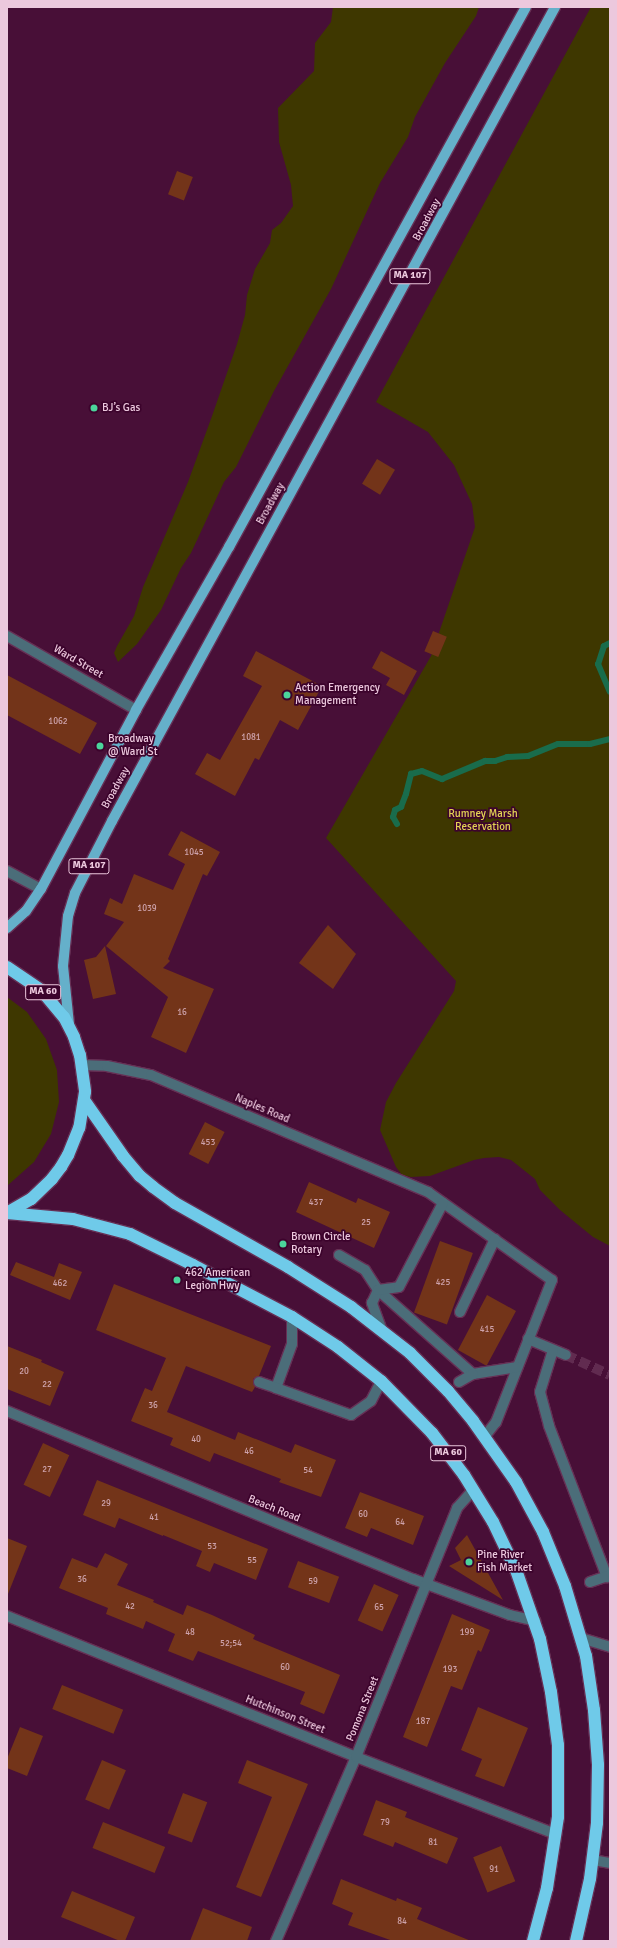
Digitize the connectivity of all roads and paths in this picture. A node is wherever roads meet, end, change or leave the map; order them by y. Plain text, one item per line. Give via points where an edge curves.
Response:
1 (526, 7) edge
2 (555, 7) edge
3 (7, 636) edge
4 (136, 710) junction
5 (7, 871) edge
6 (41, 889) junction
7 (7, 928) edge
8 (7, 967) edge
9 (69, 1028) junction
10 (82, 1065) junction
11 (84, 1100) junction
12 (443, 1203) junction
13 (7, 1213) edge
14 (495, 1239) junction
15 (339, 1255) dead end
16 (378, 1290) junction
17 (460, 1312) dead end
18 (292, 1317) junction
19 (381, 1328) junction
20 (528, 1339) junction
21 (553, 1350) junction
22 (566, 1355) tunnel mouth
23 (517, 1367) junction
24 (473, 1374) junction
25 (381, 1381) junction
26 (259, 1382) dead end
27 (459, 1382) dead end
28 (276, 1388) junction
29 (7, 1411) edge
30 (485, 1436) junction
31 (473, 1490) junction
32 (608, 1576) edge
33 (590, 1582) dead end
34 (427, 1585) junction
35 (7, 1616) edge
36 (535, 1622) junction
37 (581, 1638) junction
38 (610, 1647) edge
39 (356, 1757) junction
40 (556, 1834) junction
41 (593, 1860) junction
42 (610, 1863) edge
43 (280, 1940) edge
44 (533, 1941) edge
45 (576, 1941) edge

1 - 4 main road, Broadway / MA 107
2 - 9 main road, Broadway / MA 107 via 115,814 75,893 68,916 63,966
3 - 4 street, Ward Street
4 - 6 main road, Broadway / MA 107
5 - 6 street
6 - 7 main road, Broadway / MA 107 via 26,911
8 - 9 highway, MA 60 via 41,990 57,1007
9 - 10 highway, MA 60
10 - 11 highway, MA 60
10 - 12 street, Naples Road via 107,1066 150,1075 428,1192
11 - 13 highway via 74,1142 61,1167 42,1189
11 - 19 highway via 123,1156 153,1188 321,1287
12 - 14 street, Naples Road
12 - 16 street via 399,1287
13 - 18 highway, MA 60 via 73,1218 130,1234
14 - 17 street
14 - 20 street, Naples Road via 552,1280
15 - 16 street via 365,1270
16 - 19 street via 372,1303
16 - 24 street
18 - 25 highway, MA 60 via 338,1347
18 - 28 street via 292,1344
19 - 30 highway via 435,1377
20 - 21 street
20 - 23 street
21 - 22 street
21 - 32 street via 540,1392 548,1426
23 - 24 street
23 - 30 street via 496,1422
24 - 27 street
25 - 28 street via 371,1401 351,1415
25 - 31 highway, MA 60 via 432,1433
26 - 28 street
29 - 34 street, Beach Road
30 - 37 highway via 516,1482 543,1532 563,1580
31 - 34 street, Pomona Street via 457,1508
31 - 36 highway, MA 60 via 509,1554
32 - 33 street
34 - 36 street, Beach Road
34 - 39 street, Pomona Street
35 - 39 street, Hutchinson Street
36 - 40 highway, MA 60 via 548,1673 556,1727 559,1781
37 - 38 street
37 - 41 highway via 592,1691 598,1745 598,1804
39 - 40 street, Hutchinson Street
39 - 43 street, Pomona Street
40 - 44 highway, MA 60 via 547,1888
41 - 42 street
41 - 45 highway

